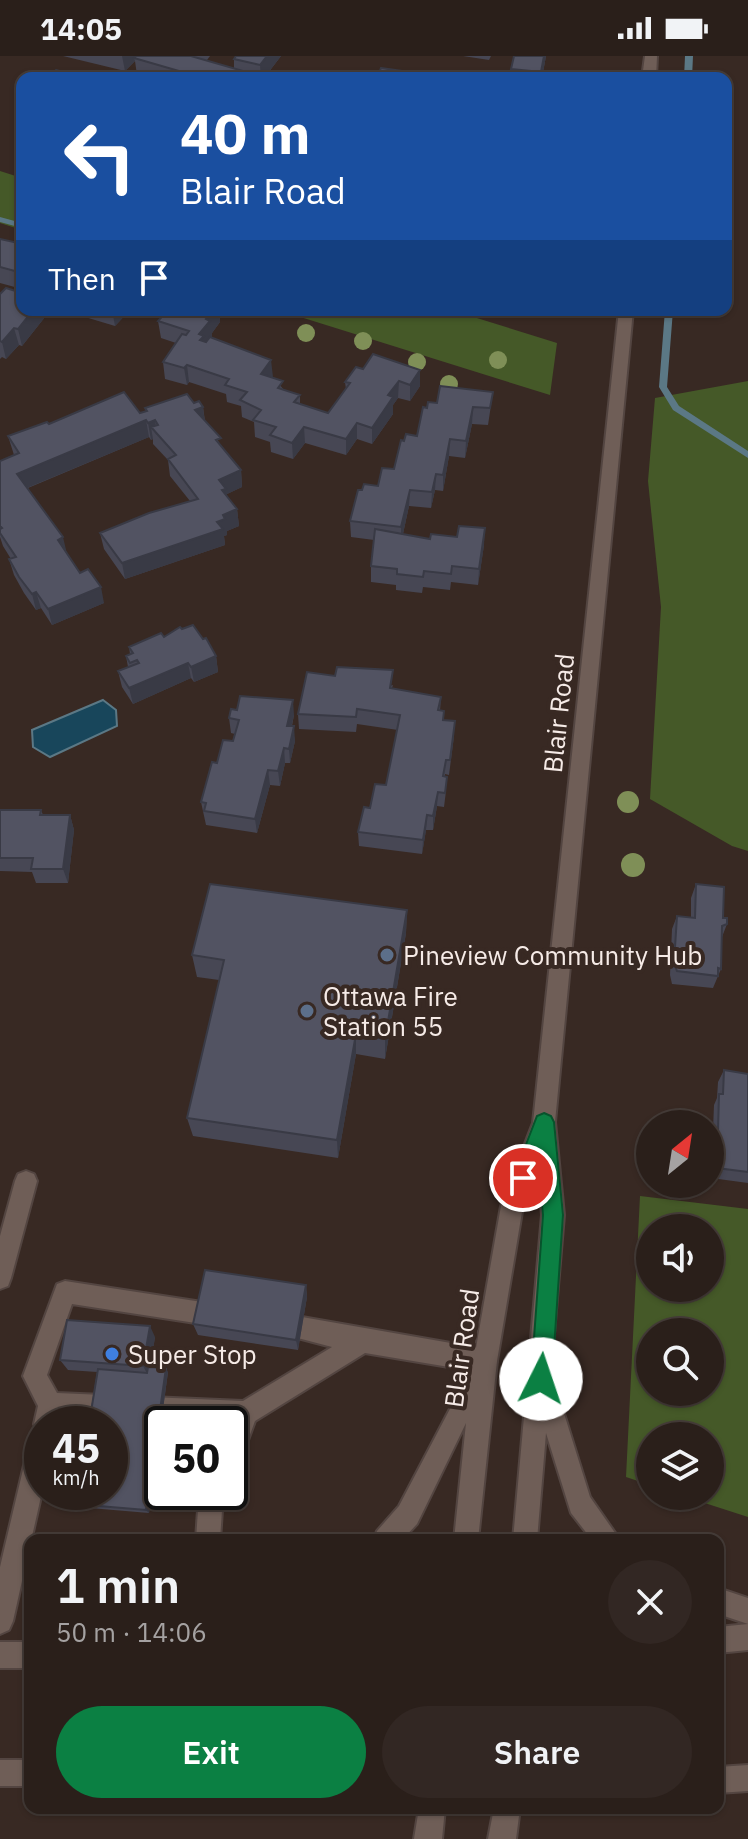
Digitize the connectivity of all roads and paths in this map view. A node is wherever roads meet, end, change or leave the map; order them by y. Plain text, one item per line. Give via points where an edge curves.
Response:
1 (625, 316) edge
2 (544, 1122) junction
3 (26, 1181) dead end
4 (0, 1278) edge
5 (202, 1313) edge
6 (302, 1329) edge
7 (363, 1341) junction
8 (485, 1361) junction
9 (541, 1379) junction
10 (45, 1406) edge
11 (248, 1412) edge
12 (26, 1510) edge
13 (210, 1510) edge
14 (208, 1534) edge
15 (391, 1534) edge
16 (467, 1534) edge
17 (526, 1534) edge
18 (603, 1534) edge
19 (724, 1603) edge
20 (748, 1611) edge
21 (0, 1621) edge
22 (748, 1637) edge
23 (724, 1639) edge
24 (0, 1655) edge
25 (24, 1655) edge
26 (0, 1773) edge
27 (24, 1773) edge
28 (748, 1778) edge
29 (724, 1780) edge
30 (431, 1814) edge
31 (506, 1814) edge
32 (428, 1839) edge
33 (502, 1839) edge

1 - 2 main road, Blair Road
2 - 8 main road, Blair Road via 512,1206
2 - 9 main road, Blair Road via 553,1215
3 - 4 main road
5 - 10 main road via 65,1292 35,1376
6 - 7 main road
7 - 8 main road
7 - 11 main road
8 - 15 main road via 408,1515
8 - 16 main road, Blair Road
9 - 17 main road, Blair Road
9 - 18 main road via 580,1504
12 - 21 main road
13 - 14 main road
19 - 20 main road
22 - 23 main road
24 - 25 main road
26 - 27 main road
28 - 29 main road
30 - 32 main road
31 - 33 main road

